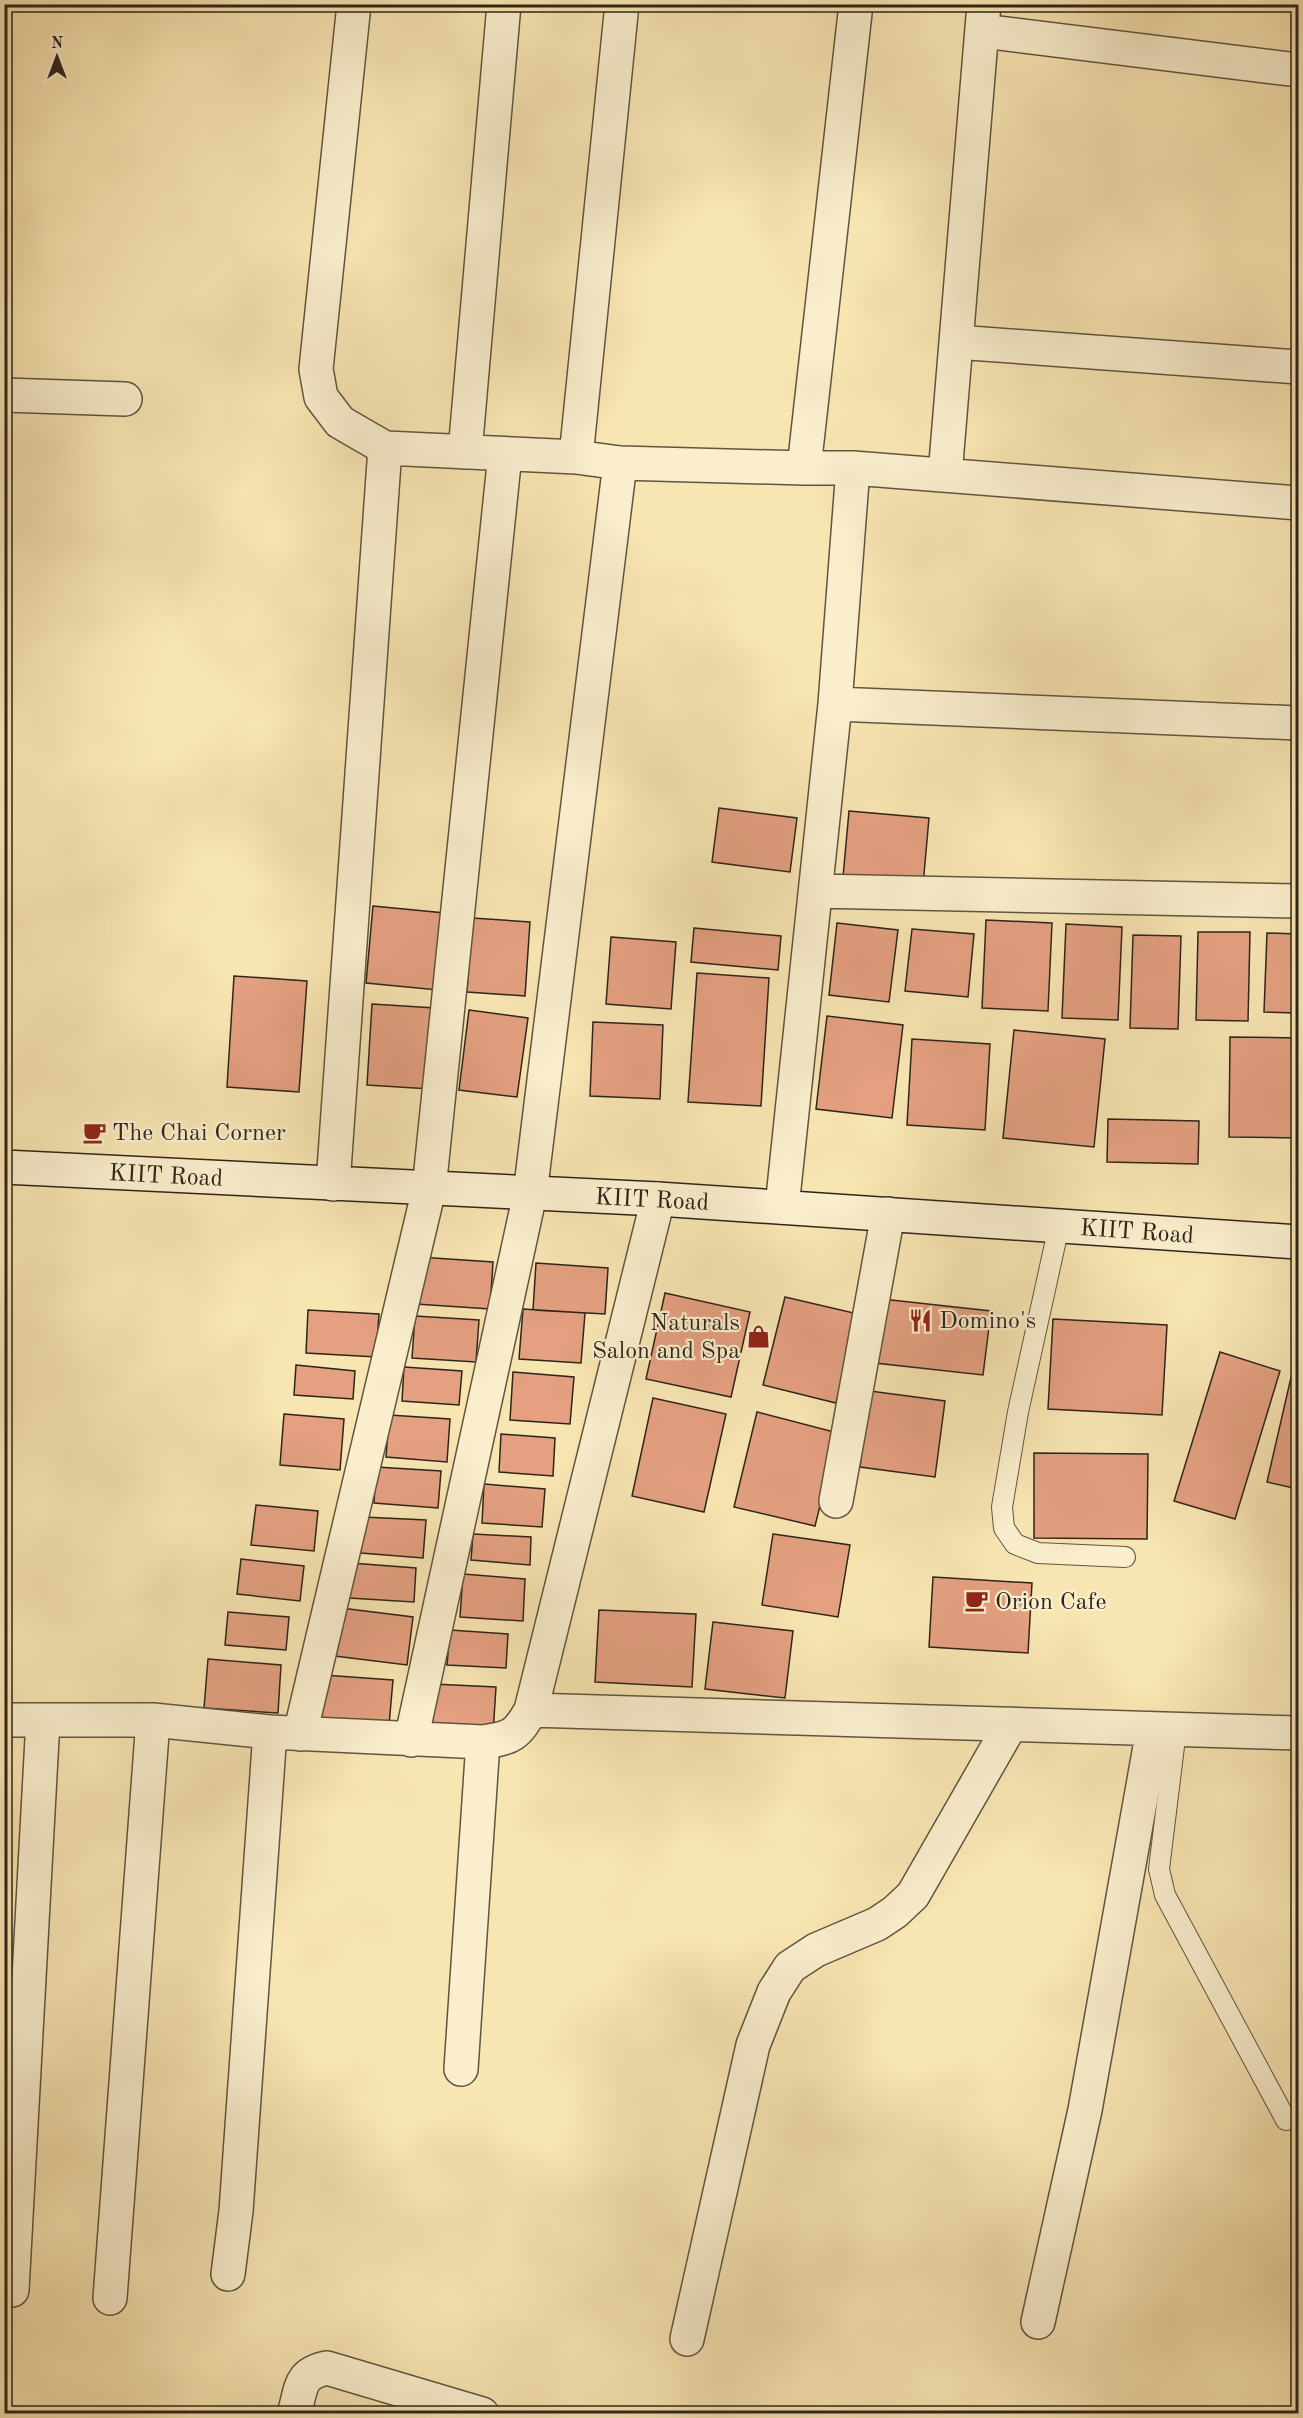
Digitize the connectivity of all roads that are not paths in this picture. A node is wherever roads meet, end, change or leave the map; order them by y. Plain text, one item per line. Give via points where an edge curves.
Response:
1 (354, 4) edge
2 (504, 4) edge
3 (622, 4) edge
4 (856, 4) edge
5 (983, 18) edge
6 (1299, 70) edge
7 (956, 342) junction
8 (1299, 367) edge
9 (4, 395) edge
10 (125, 399) dead end
11 (385, 448) junction
12 (465, 452) junction
13 (505, 454) junction
14 (576, 458) junction
15 (620, 462) junction
16 (804, 468) junction
17 (853, 468) junction
18 (945, 475) junction
19 (1299, 503) edge
20 (835, 704) junction
21 (1299, 723) edge
22 (816, 891) junction
23 (1299, 901) edge
24 (4, 1167) edge
25 (333, 1184) junction
26 (429, 1189) junction
27 (530, 1194) junction
28 (658, 1199) junction
29 (782, 1207) junction
30 (888, 1214) junction
31 (1059, 1226) junction
32 (1299, 1242) edge
33 (836, 1501) dead end
34 (1125, 1557) dead end
35 (531, 1710) junction
36 (4, 1720) edge
37 (43, 1720) junction
38 (153, 1720) junction
39 (1011, 1724) junction
40 (1164, 1730) junction
41 (285, 1733) junction
42 (1299, 1733) edge
43 (411, 1740) junction
44 (483, 1742) junction
45 (461, 2069) dead end
46 (1286, 2120) dead end
47 (228, 2274) dead end
48 (12, 2290) dead end
49 (110, 2298) dead end
50 (1038, 2322) dead end
51 (687, 2339) dead end
52 (294, 2414) edge
53 (482, 2414) edge

1 - 11 street via 316,369 321,397 340,422
2 - 12 street
3 - 14 street
4 - 16 street
5 - 6 street
5 - 7 street
7 - 8 street
7 - 18 street
9 - 10 street
11 - 12 street
11 - 25 street
12 - 13 street
13 - 14 street
13 - 26 street
14 - 15 street
15 - 16 street
15 - 27 street
16 - 17 street
17 - 18 street
17 - 20 street
18 - 19 street
20 - 21 street
20 - 22 street
22 - 23 street
22 - 29 street
24 - 25 street, KIIT Road
25 - 26 street, KIIT Road
26 - 27 street, KIIT Road
26 - 41 street
27 - 28 street, KIIT Road
27 - 43 street
28 - 29 street, KIIT Road
28 - 35 street
29 - 30 street, KIIT Road
30 - 31 street, KIIT Road
30 - 33 street
31 - 32 street, KIIT Road
31 - 34 lane via 1018,1412 1002,1507 1004,1528 1015,1544 1038,1553
35 - 39 street
35 - 44 street via 519,1731 505,1739
36 - 37 street
37 - 38 street
37 - 48 street
38 - 41 street
38 - 49 street
39 - 40 street
39 - 51 street via 913,1895 877,1924 816,1950 790,1968 774,1992 753,2045
40 - 42 street
40 - 46 lane via 1159,1869 1165,1895
40 - 50 street
41 - 43 street
41 - 47 street
43 - 44 street
44 - 45 street
52 - 53 street via 305,2378 312,2371 327,2368

